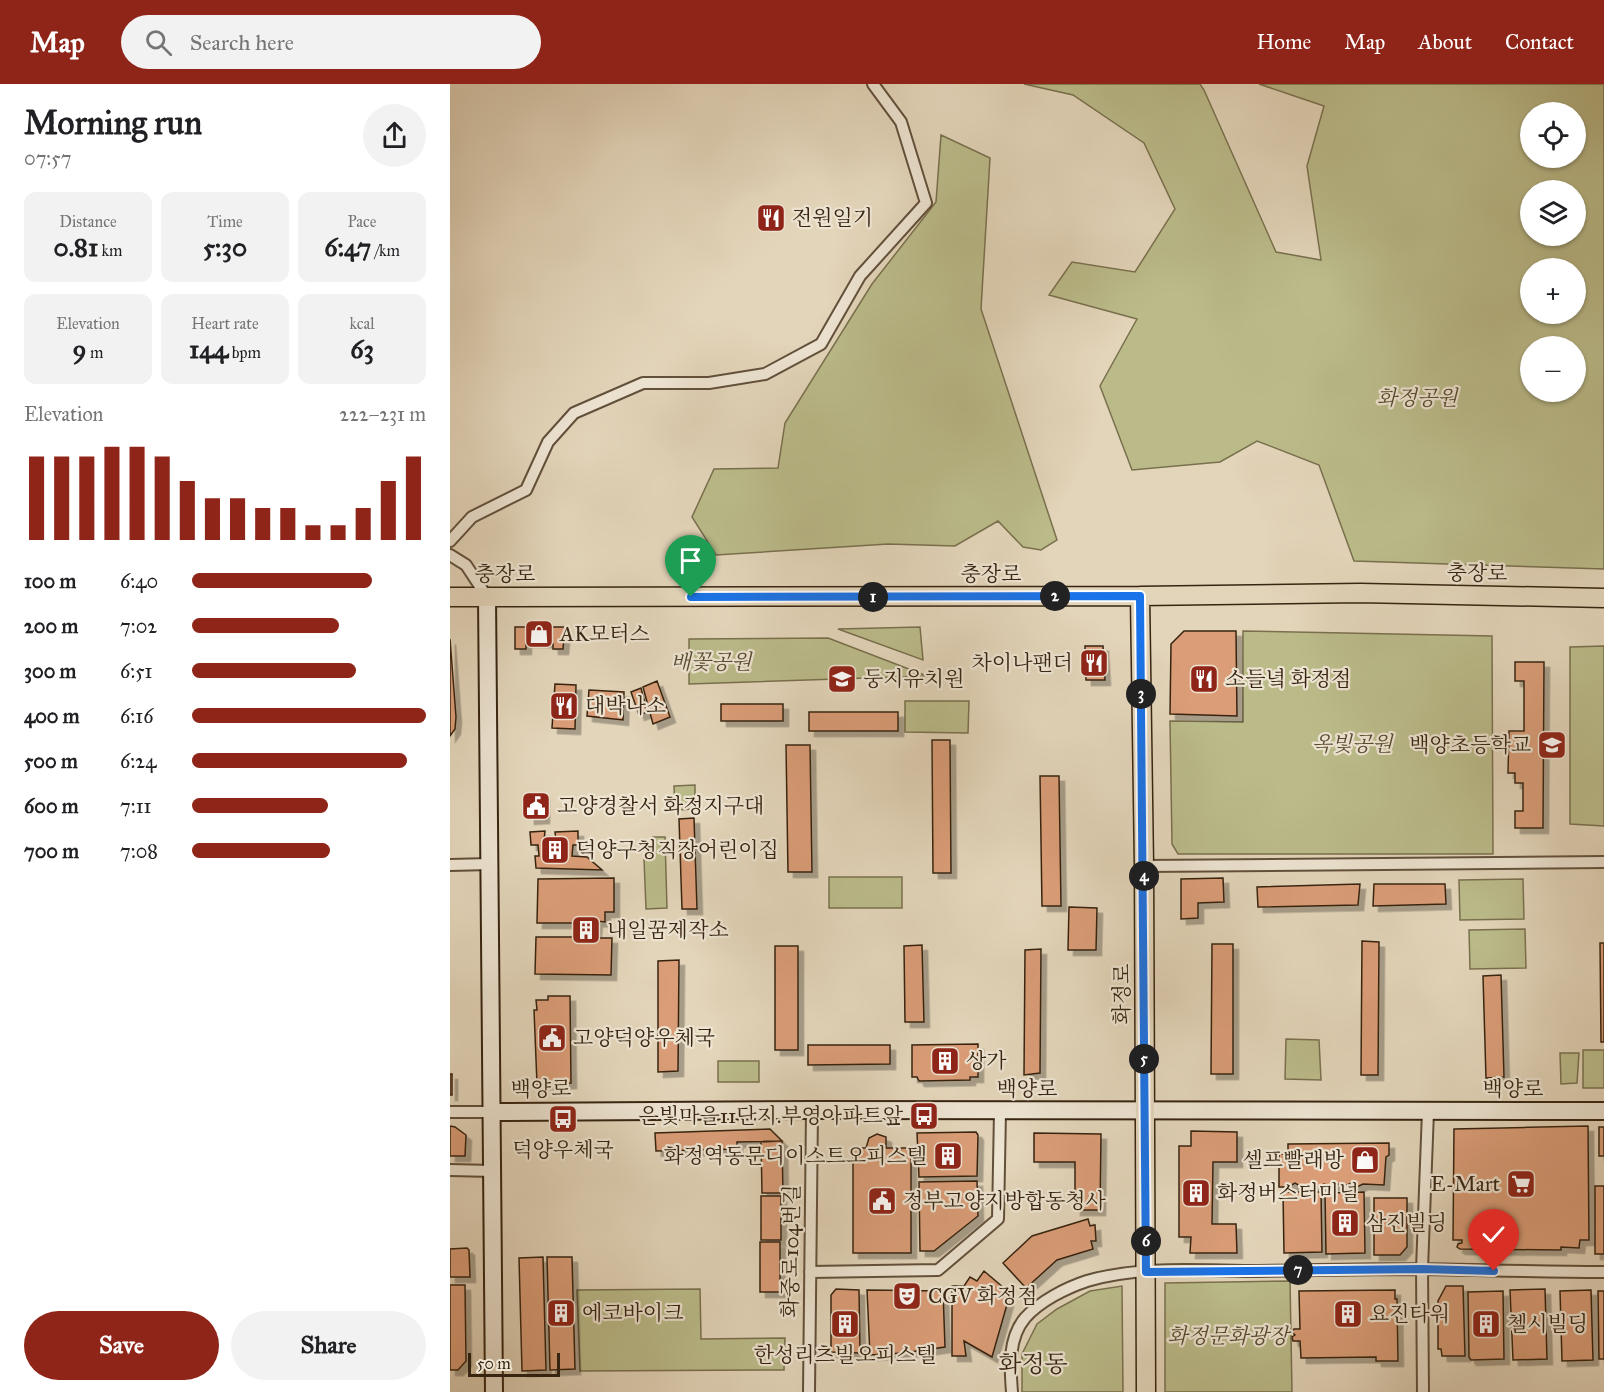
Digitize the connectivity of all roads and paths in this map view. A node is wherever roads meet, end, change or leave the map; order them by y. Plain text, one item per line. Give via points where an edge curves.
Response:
1 (873, 84) edge
2 (450, 542) edge
3 (450, 555) edge
4 (1140, 596) junction
5 (450, 597) edge
6 (487, 597) junction
7 (1604, 598) edge
8 (1604, 862) edge
9 (490, 864) junction
10 (450, 865) edge
11 (1144, 866) junction
12 (812, 1110) junction
13 (1000, 1111) junction
14 (1144, 1111) junction
15 (1428, 1111) junction
16 (1604, 1111) edge
17 (450, 1112) edge
18 (492, 1112) junction
19 (450, 1170) edge
20 (493, 1171) junction
21 (1422, 1269) junction
22 (810, 1272) junction
23 (1146, 1272) junction
24 (1604, 1272) edge
25 (494, 1392) edge
26 (810, 1392) edge
27 (1012, 1392) edge
28 (1146, 1392) edge
29 (1423, 1392) edge

1 - 2 street via 901,122 926,203 860,276 821,344 765,374 709,383 643,383 574,413 548,442 526,490 472,517
3 - 6 street via 466,565
4 - 6 main road, 충장로
4 - 7 main road, 충장로 via 1360,593
4 - 11 main road, 화정로
5 - 6 main road, 충장로
6 - 9 street
8 - 11 street
9 - 10 street
9 - 18 street
11 - 14 main road, 화정로
12 - 13 street, 백양로
12 - 18 street, 백양로
12 - 22 street, 화중로104번길
13 - 14 street, 백양로
13 - 22 street via 998,1219 938,1270
14 - 15 street, 백양로
14 - 23 main road, 화정로
15 - 16 street, 백양로
15 - 21 street
17 - 18 street, 백양로
18 - 20 street
19 - 20 street
20 - 25 street
21 - 23 street
21 - 24 street
21 - 29 street
22 - 26 street, 화중로104번길
23 - 27 street via 1087,1282 1066,1290 1024,1319 1010,1355
23 - 28 main road, 화정로

